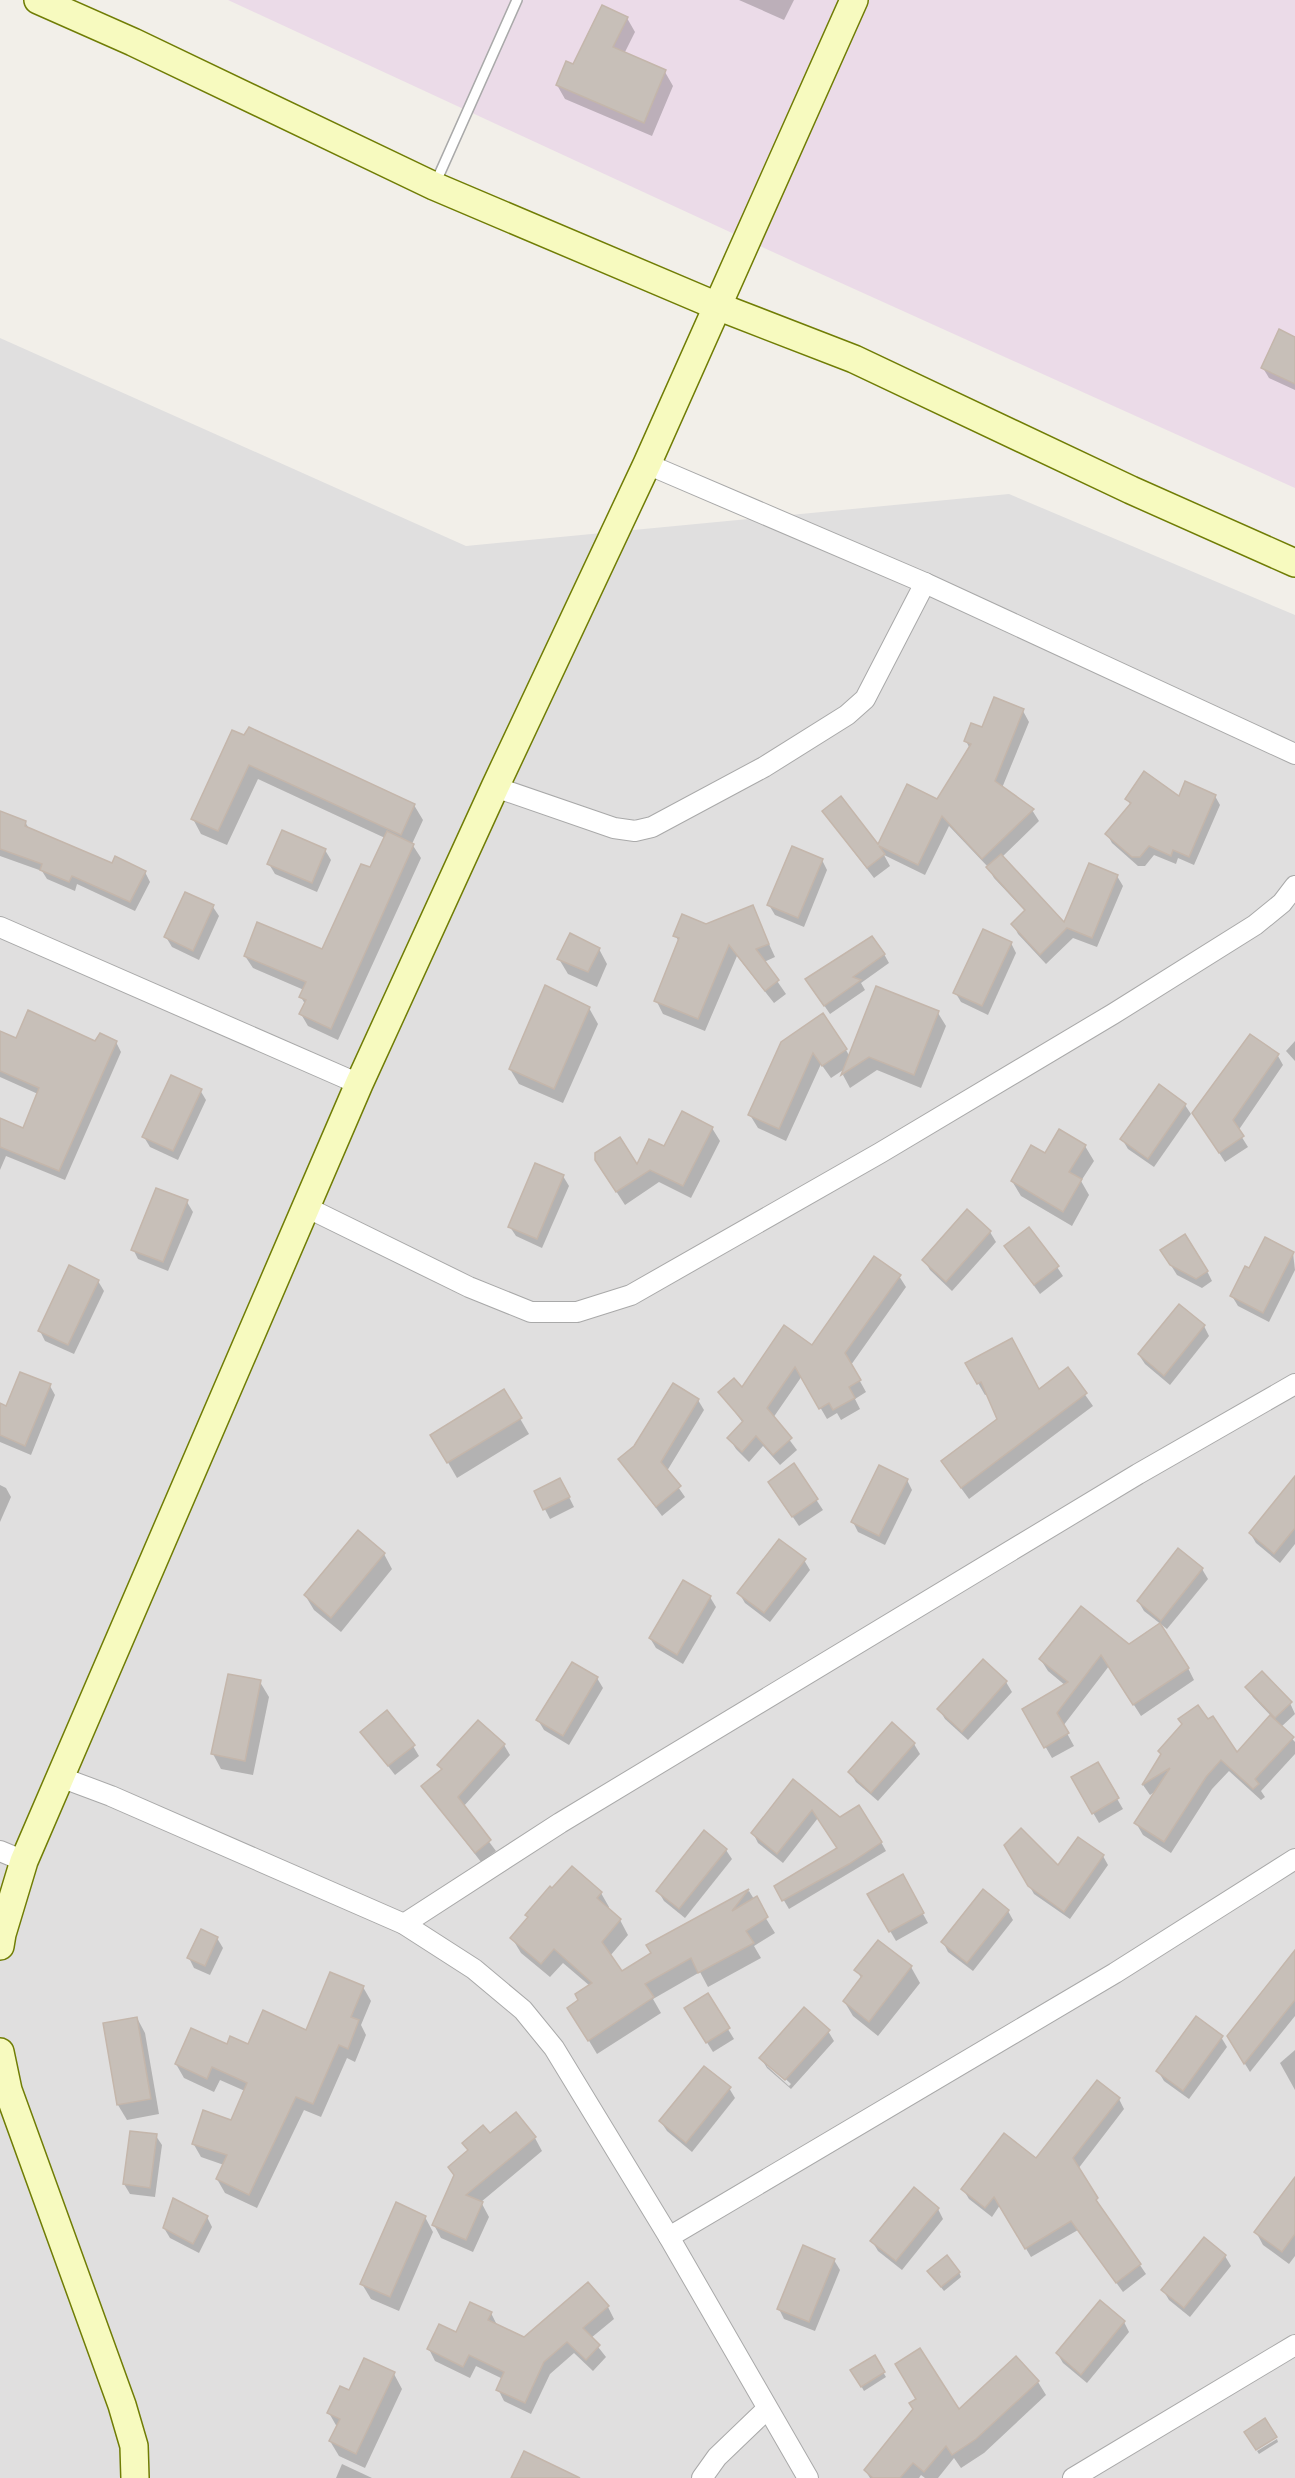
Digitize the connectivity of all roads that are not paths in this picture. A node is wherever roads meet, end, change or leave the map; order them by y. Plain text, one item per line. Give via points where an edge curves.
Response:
1 (38, 0) edge
2 (517, 0) edge
3 (854, 0) edge
4 (434, 186) junction
5 (717, 306) junction
6 (647, 464) junction
7 (1295, 563) edge
8 (925, 583) junction
9 (1295, 754) edge
10 (495, 787) junction
11 (1295, 886) edge
12 (0, 927) edge
13 (359, 1084) junction
14 (306, 1207) junction
15 (1295, 1384) edge
16 (60, 1777) junction
17 (12, 1856) edge
18 (1295, 1859) edge
19 (404, 1924) junction
20 (0, 1946) edge
21 (0, 2052) edge
22 (669, 2237) junction
23 (1295, 2345) edge
24 (767, 2409) junction
25 (135, 2478) edge
26 (702, 2478) edge
27 (808, 2478) edge
28 (1073, 2478) edge

1 - 4 street
2 - 4 lane
3 - 5 street
4 - 5 street
5 - 6 street
5 - 7 street via 854,359
6 - 8 street
6 - 10 street
8 - 9 street
8 - 10 street via 865,699 847,715 764,767 652,827 635,831 614,828
10 - 13 street
11 - 14 street via 1282,903 1255,925 1113,1014 631,1295 577,1312 531,1312 469,1287
12 - 13 street
13 - 14 street
14 - 16 street
15 - 19 street via 1138,1474 590,1805
16 - 17 street
16 - 19 street
17 - 20 street
18 - 22 street via 1115,1973
19 - 22 street via 474,1969 523,2010 554,2049
21 - 25 street via 8,2090 122,2405 134,2446
22 - 24 street
23 - 28 street
24 - 26 street via 717,2457
24 - 27 street

